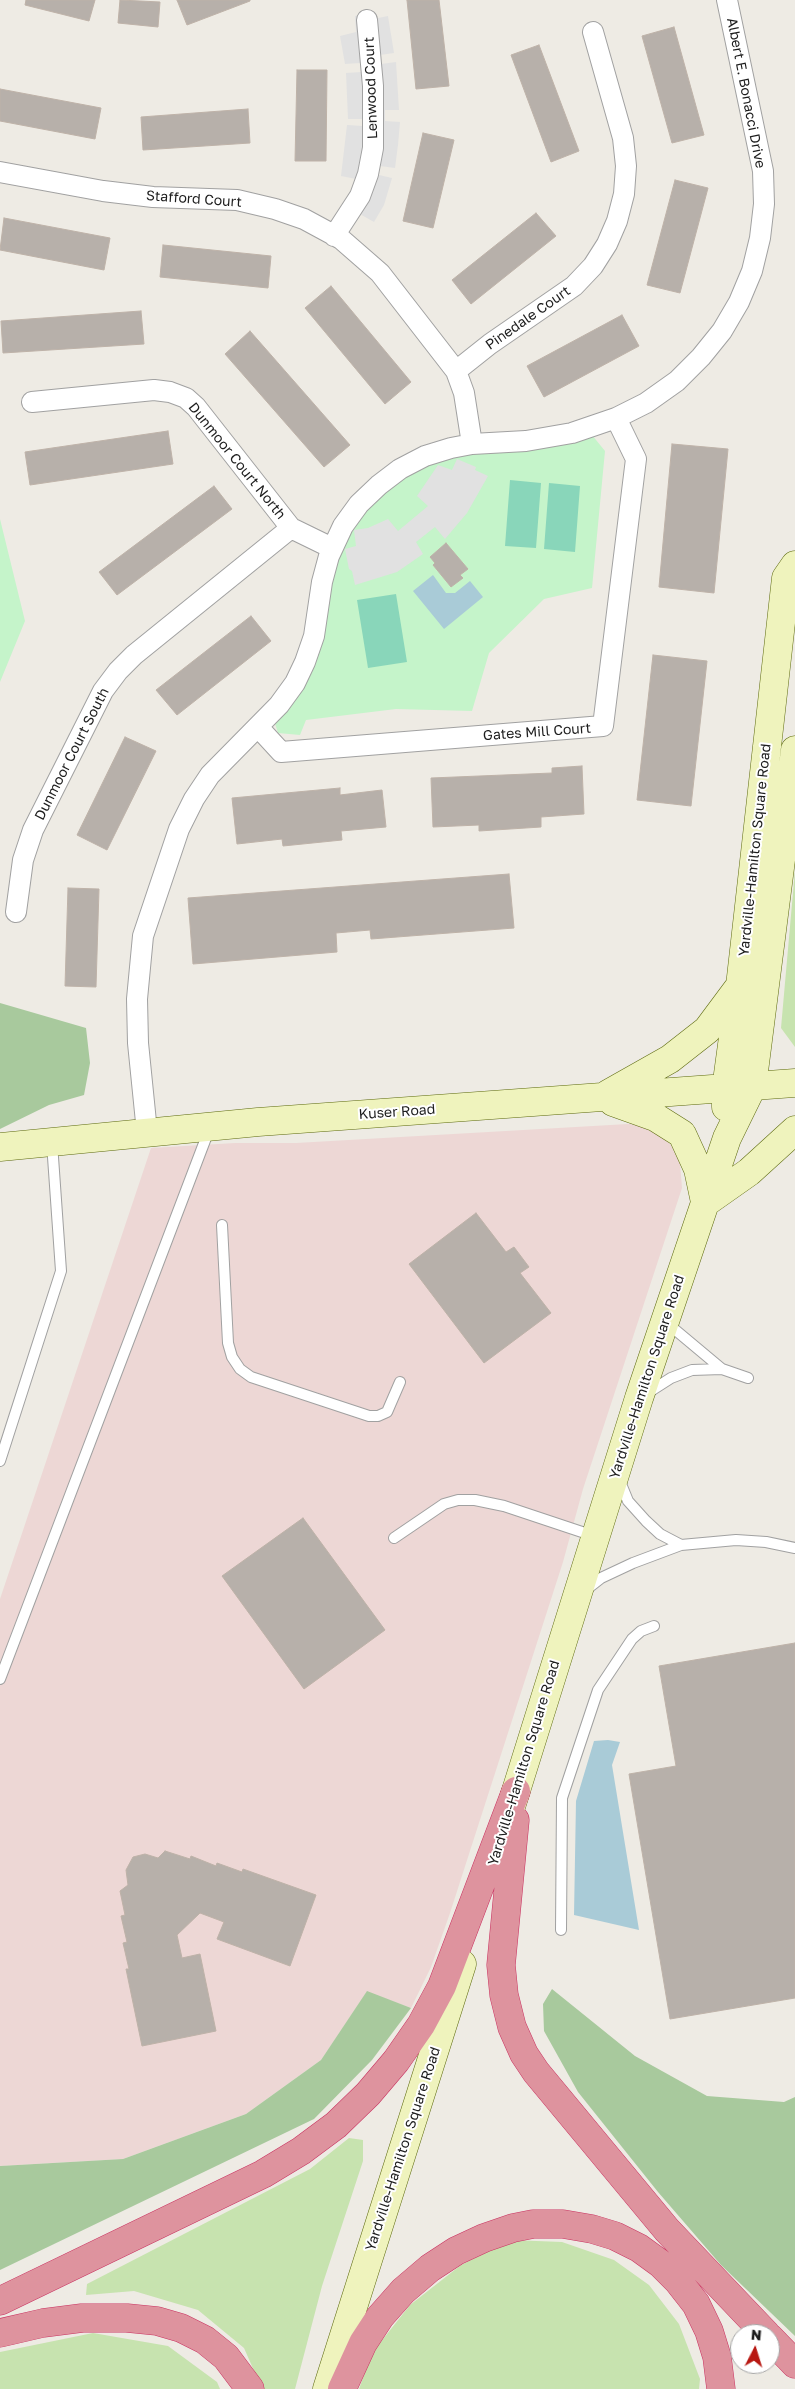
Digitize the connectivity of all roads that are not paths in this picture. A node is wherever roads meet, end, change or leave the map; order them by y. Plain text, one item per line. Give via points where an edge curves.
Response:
1 (731, 1) edge
2 (367, 20) dead end
3 (593, 32) dead end
4 (0, 172) edge
5 (334, 236) junction
6 (456, 371) junction
7 (32, 402) dead end
8 (616, 418) junction
9 (472, 444) junction
10 (291, 528) junction
11 (332, 548) junction
12 (792, 574) edge
13 (258, 727) junction
14 (795, 750) edge
15 (16, 912) dead end
16 (740, 986) junction
17 (795, 1083) edge
18 (739, 1088) junction
19 (602, 1098) junction
20 (210, 1126) junction
21 (795, 1130) edge
22 (147, 1132) junction
23 (52, 1142) junction
24 (0, 1146) edge
25 (705, 1203) junction
26 (222, 1225) dead end
27 (666, 1322) junction
28 (722, 1369) junction
29 (748, 1378) dead end
30 (400, 1382) dead end
31 (639, 1398) junction
32 (0, 1461) edge
33 (616, 1470) junction
34 (595, 1536) junction
35 (394, 1538) dead end
36 (681, 1546) junction
37 (795, 1548) edge
38 (576, 1598) junction
39 (654, 1626) dead end
40 (0, 1679) edge
41 (518, 1785) junction
42 (561, 1930) dead end
43 (0, 2301) edge
44 (756, 2324) edge
45 (0, 2333) edge
46 (780, 2348) edge
47 (795, 2364) edge
48 (250, 2389) edge
49 (327, 2389) edge
50 (342, 2389) edge
51 (721, 2389) edge

1 - 8 street, Albert E. Bonacci Drive via 763,170 764,204 752,271 722,331 701,357 677,381 646,403
2 - 5 street, Lenwood Court via 373,86 373,148 360,196
3 - 6 street, Pinedale Court via 623,138 624,194 617,221 593,266 574,286
4 - 5 street, Stafford Court via 123,193 237,200 275,208
5 - 6 street, Stafford Court via 380,273
6 - 9 street, Stafford Court via 464,393
7 - 10 street, Dunmoor Court North via 154,390 186,398
8 - 9 street, Albert E. Bonacci Drive via 526,441
8 - 13 street, Gates Mill Court via 636,459 603,726 281,752
9 - 11 street, Albert E. Bonacci Drive via 425,456 400,469 359,504
10 - 11 street
10 - 15 street, Dunmoor Court South via 134,655 102,691 33,830 23,860
11 - 13 street, Albert E. Bonacci Drive via 306,662 279,705
12 - 16 street, Yardville-Hamilton Square Road
13 - 22 street, Albert E. Bonacci Drive via 210,775 194,800 179,829 143,936 137,999
14 - 18 street, Yardville-Hamilton Square Road
16 - 18 street, Yardville-Hamilton Square Road
16 - 19 street via 707,1030 670,1059
17 - 18 street, Kuser Road
18 - 19 street, Kuser Road
18 - 25 street, Yardville-Hamilton Square Road via 727,1138
19 - 20 street, Kuser Road
19 - 25 street via 654,1117 682,1134 698,1169
20 - 22 street, Kuser Road
20 - 40 lane
21 - 25 street via 749,1172
22 - 23 street, Kuser Road
23 - 24 street, Kuser Road
23 - 32 lane via 61,1271
25 - 27 street, Yardville-Hamilton Square Road
26 - 30 lane via 228,1342 240,1368 251,1377 369,1416 387,1412
27 - 28 lane
27 - 31 street, Yardville-Hamilton Square Road
28 - 29 lane
28 - 31 lane via 692,1370 671,1378
31 - 33 street, Yardville-Hamilton Square Road
33 - 34 street, Yardville-Hamilton Square Road
33 - 36 lane via 628,1501 660,1534
34 - 35 lane via 504,1506 458,1500 444,1504
34 - 38 street, Yardville-Hamilton Square Road
36 - 37 lane via 736,1540
36 - 38 lane via 601,1578
38 - 41 street, Yardville-Hamilton Square Road
39 - 42 lane via 632,1639 598,1690 562,1798
41 - 43 highway via 442,1986 421,2025 368,2094 336,2125 263,2174
41 - 44 highway via 501,1965 504,1995 516,2036 536,2072 667,2230
41 - 49 street, Yardville-Hamilton Square Road
45 - 48 highway via 82,2318 157,2321 181,2328 204,2340 226,2357
46 - 47 highway
50 - 51 highway via 363,2343 403,2291 430,2268 470,2244 533,2224 563,2224 615,2236 660,2264 678,2280 696,2304 717,2357

